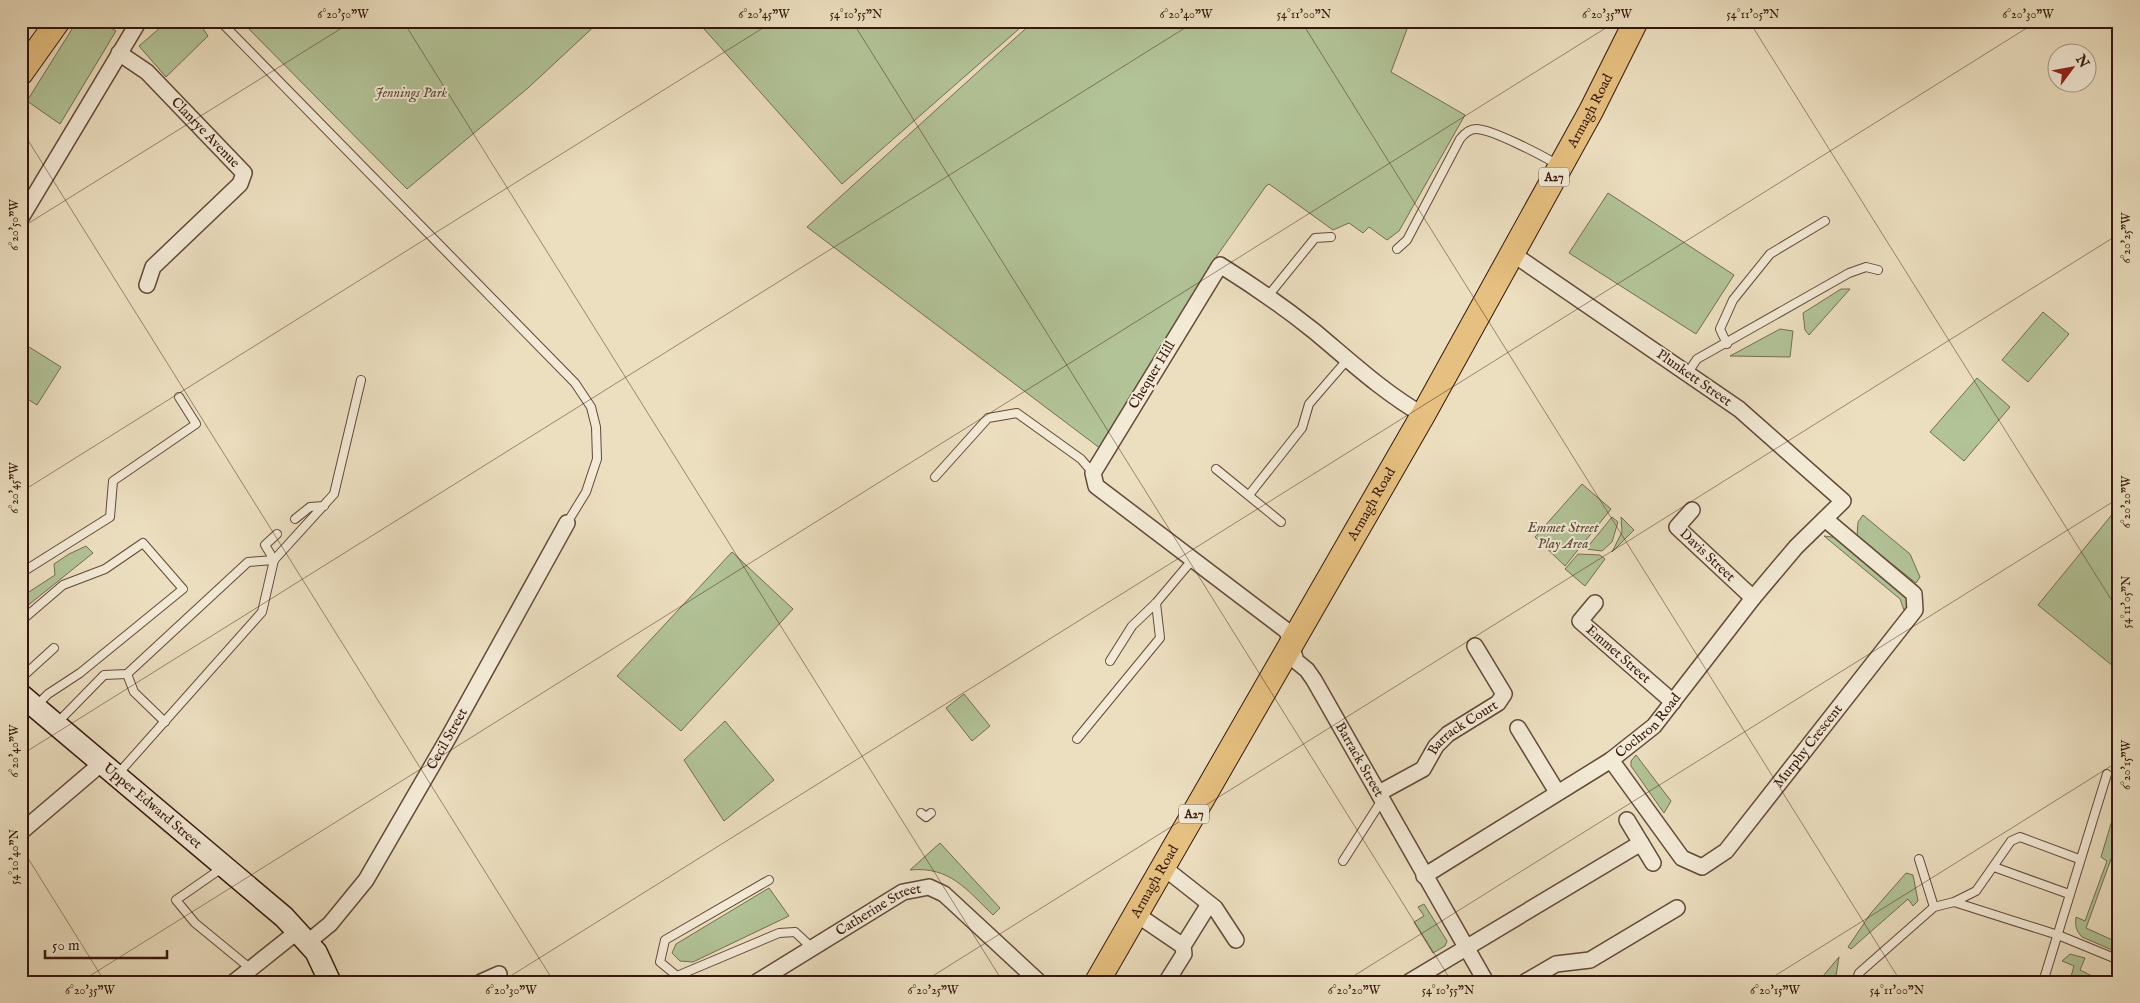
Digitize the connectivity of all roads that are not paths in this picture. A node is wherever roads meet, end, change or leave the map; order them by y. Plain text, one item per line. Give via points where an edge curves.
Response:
1 (58, 21) edge
2 (139, 21) edge
3 (220, 21) edge
4 (1636, 21) edge
5 (120, 53) junction
6 (21, 73) edge
7 (1560, 166) junction
8 (21, 218) edge
9 (1825, 221) dead end
10 (1331, 237) dead end
11 (1397, 249) dead end
12 (1513, 254) junction
13 (1878, 270) dead end
14 (147, 285) dead end
15 (1268, 296) junction
16 (1727, 344) junction
17 (1346, 360) junction
18 (1687, 374) junction
19 (361, 380) dead end
20 (178, 397) dead end
21 (1423, 416) junction
22 (1216, 469) dead end
23 (1093, 472) junction
24 (936, 477) dead end
25 (1249, 495) junction
26 (324, 506) junction
27 (1692, 510) dead end
28 (295, 519) dead end
29 (1825, 519) junction
30 (1281, 522) dead end
31 (567, 523) joint
32 (278, 534) dead end
33 (1193, 559) junction
34 (274, 560) junction
35 (21, 573) edge
36 (1753, 598) junction
37 (1156, 603) junction
38 (1595, 603) dead end
39 (21, 621) edge
40 (1291, 645) junction
41 (1475, 646) dead end
42 (54, 648) dead end
43 (1110, 661) dead end
44 (127, 674) junction
45 (21, 678) edge
46 (28, 701) edge
47 (1673, 702) junction
48 (165, 722) junction
49 (56, 724) junction
50 (1518, 728) dead end
51 (1076, 739) dead end
52 (1611, 760) junction
53 (109, 769) junction
54 (2107, 774) dead end
55 (1557, 792) junction
56 (1381, 796) junction
57 (921, 813) dead end
58 (931, 813) dead end
59 (1627, 820) dead end
60 (21, 832) edge
61 (1641, 843) junction
62 (1919, 858) dead end
63 (2079, 859) junction
64 (1343, 861) dead end
65 (1653, 863) dead end
66 (225, 867) junction
67 (1994, 867) junction
68 (1163, 868) junction
69 (1424, 876) junction
70 (769, 880) dead end
71 (2069, 894) junction
72 (1954, 902) junction
73 (1676, 908) dead end
74 (1934, 908) junction
75 (1206, 909) dead end
76 (1136, 914) junction
77 (297, 930) junction
78 (2058, 935) junction
79 (1236, 940) dead end
80 (1183, 946) junction
81 (811, 947) junction
82 (1467, 948) junction
83 (2119, 960) edge
84 (251, 969) junction
85 (498, 974) dead end
86 (1167, 981) edge
87 (234, 982) edge
88 (330, 982) edge
89 (481, 982) edge
90 (757, 982) edge
91 (1039, 982) edge
92 (1097, 982) edge
93 (1408, 982) edge
94 (1486, 982) edge
95 (1526, 982) edge
96 (1856, 982) edge
97 (2042, 982) edge

1 - 6 main road
2 - 5 street
3 - 31 lane via 575,383 591,407 596,426 597,458 586,492
4 - 7 main road, Armagh Road / A27
5 - 8 street
5 - 14 street, Clanrye Avenue via 147,72 244,173 240,184 153,267
7 - 11 lane via 1522,146 1476,129 1468,131 1460,139 1407,240
7 - 12 main road, Armagh Road / A27
9 - 16 lane via 1770,254 1732,300 1720,330
10 - 15 lane via 1314,238
12 - 18 street, Plunkett Street
12 - 21 main road, Armagh Road / A27
13 - 16 lane via 1866,267 1849,272
15 - 17 street, Chequer Hill
15 - 23 street, Chequer Hill via 1220,265
16 - 18 lane via 1696,359
17 - 21 street, Chequer Hill
17 - 25 lane via 1309,404 1302,428
18 - 29 street, Plunkett Street via 1739,409 1843,502
19 - 26 lane via 334,494
20 - 35 lane via 196,424 113,481 110,517
21 - 40 main road, Armagh Road / A27
22 - 25 lane
23 - 24 lane via 1017,413 988,418
23 - 33 street via 1096,486
25 - 30 lane
26 - 28 lane via 310,507
26 - 34 lane
27 - 36 street, Davis Street via 1677,527
29 - 36 street, Cochron Road via 1796,547
29 - 52 street, Murphy Crescent via 1914,594 1915,610 1726,851 1702,867 1682,858
31 - 77 street, Cecil Street via 448,740 366,880 330,924
32 - 34 lane via 264,545
33 - 37 lane
33 - 40 street via 1287,631
34 - 44 lane via 248,562
34 - 48 lane via 262,612
36 - 47 street, Cochron Road
37 - 43 lane via 1132,626
37 - 51 lane via 1160,638
38 - 47 street, Emmet Street via 1580,621
39 - 46 lane via 62,585 105,569 142,543 183,589 80,672 48,694
40 - 56 street, Barrack Street via 1296,661 1314,680
40 - 68 main road, Armagh Road / A27
41 - 56 street, Barrack Court via 1504,694 1498,703 1448,734 1436,746 1423,769
42 - 45 lane
44 - 48 lane via 134,692
44 - 49 lane via 104,675
46 - 49 main road, Upper Edward Street
47 - 52 street, Cochron Road via 1654,726
48 - 53 lane
49 - 53 main road, Upper Edward Street
50 - 55 street
52 - 55 street, Cochron Road
53 - 60 street
53 - 66 main road, Upper Edward Street
54 - 63 lane
55 - 69 street, Cochron Road
56 - 64 lane
56 - 69 street, Barrack Street
57 - 58 lane via 926,817
59 - 61 street
61 - 65 street
61 - 82 street
62 - 74 lane
63 - 67 lane via 2020,837 2011,841
63 - 71 lane
66 - 77 main road, Upper Edward Street
66 - 84 lane via 176,900 195,923
67 - 71 lane
67 - 72 lane via 1976,892
68 - 76 main road, Armagh Road / A27
68 - 79 street via 1215,908
69 - 82 street, Barrack Street
70 - 81 lane via 665,940 660,962 677,976 779,933 796,932
71 - 78 lane
72 - 74 lane
72 - 78 lane
73 - 95 street via 1590,960 1556,964
74 - 96 lane via 1858,973
75 - 80 street
76 - 80 street
76 - 92 main road, Armagh Road / A27
77 - 84 street, Cecil Street
77 - 88 main road, Upper Edward Street via 316,952
78 - 83 lane
78 - 97 lane
80 - 86 street via 1184,954
81 - 90 street, Catherine Street
81 - 91 street, Catherine Street via 903,892 930,887 944,894
82 - 93 street
82 - 94 street, Barrack Street
84 - 87 street, Cecil Street
85 - 89 street

